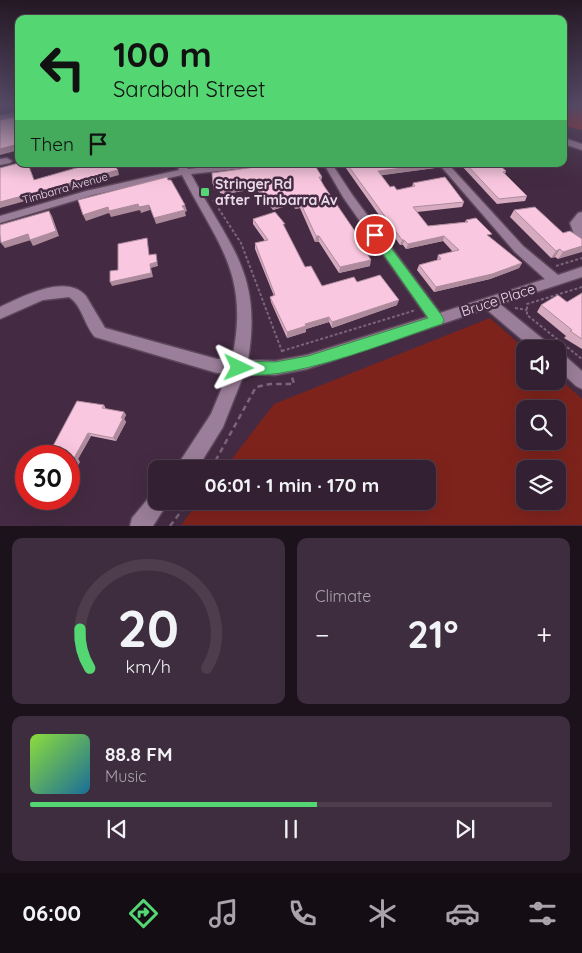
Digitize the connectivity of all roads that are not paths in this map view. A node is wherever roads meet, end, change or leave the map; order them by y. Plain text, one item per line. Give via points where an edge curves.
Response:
1 (567, 142) edge
2 (582, 147) edge
3 (200, 167) edge
4 (330, 167) edge
5 (446, 167) edge
6 (182, 168) edge
7 (582, 215) edge
8 (0, 220) edge
9 (582, 240) edge
10 (582, 272) edge
11 (556, 274) junction
12 (490, 304) junction
13 (0, 313) edge
14 (437, 320) junction
15 (533, 340) edge
16 (566, 367) edge
17 (239, 368) junction
18 (582, 381) edge
19 (191, 460) edge
20 (152, 510) edge
21 (140, 526) edge

1 - 2 street
3 - 6 street, Timbarra Avenue
4 - 14 street
5 - 11 street via 519,249
6 - 8 street, Timbarra Avenue
6 - 17 street via 231,253 241,282 246,308
7 - 9 street via 576,223
10 - 11 street, Bruce Place
11 - 12 street, Bruce Place
12 - 14 street, Bruce Place
12 - 15 street
13 - 17 street, Bruce Place via 55,292 72,292 79,296 92,326 100,333 217,366
14 - 17 street, Bruce Place via 298,364
16 - 18 street
17 - 19 street via 220,413
20 - 21 street

